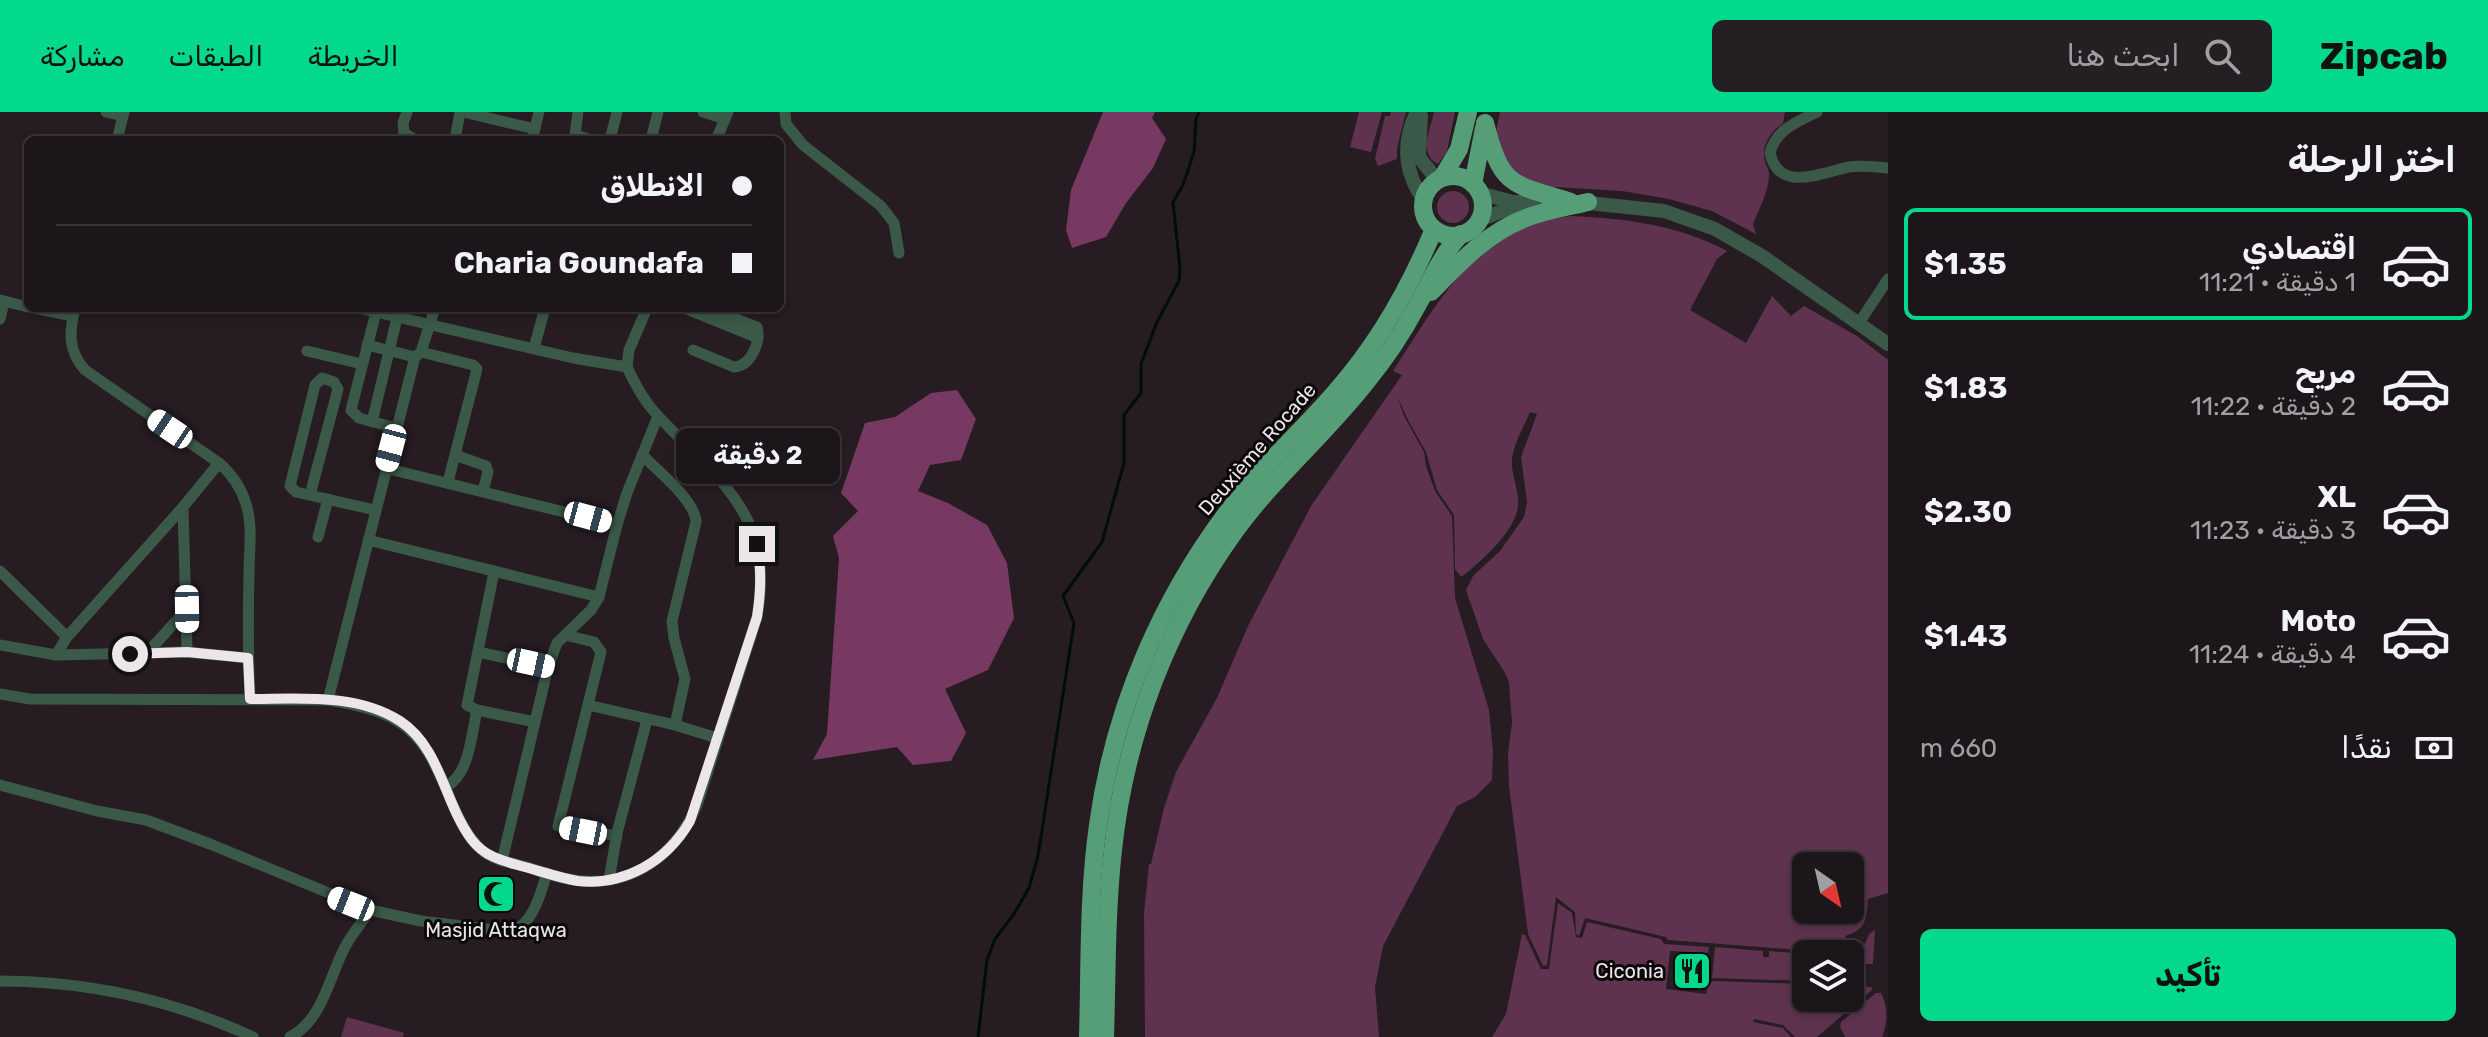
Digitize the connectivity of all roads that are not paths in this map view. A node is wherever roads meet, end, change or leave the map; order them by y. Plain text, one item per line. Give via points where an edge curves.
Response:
1 (106, 112) edge
2 (407, 112) edge
3 (461, 112) edge
4 (539, 112) edge
5 (578, 112) edge
6 (617, 112) edge
7 (658, 112) edge
8 (703, 112) edge
9 (785, 112) edge
10 (1419, 112) edge
11 (1468, 112) edge
12 (1817, 112) edge
13 (124, 114) edge
14 (727, 116) edge
15 (1486, 118) edge
16 (533, 134) edge
17 (118, 136) edge
18 (409, 136) edge
19 (456, 136) edge
20 (578, 136) edge
21 (611, 136) edge
22 (652, 136) edge
23 (718, 136) edge
24 (1888, 168) edge
25 (1440, 179) junction
26 (1476, 188) junction
27 (1424, 200) junction
28 (1580, 202) junction
29 (1525, 203) junction
30 (1479, 220) junction
31 (1434, 229) junction
32 (1461, 234) junction
33 (899, 253) dead end
34 (1888, 279) edge
35 (2, 301) edge
36 (24, 306) edge
37 (1416, 309) junction
38 (74, 312) edge
39 (376, 312) joint
40 (434, 312) edge
41 (544, 312) edge
42 (645, 312) edge
43 (696, 312) edge
44 (717, 312) edge
45 (397, 318) junction
46 (0, 319) edge
47 (1859, 323) junction
48 (430, 324) junction
49 (758, 332) junction
50 (1888, 344) edge
51 (367, 345) junction
52 (534, 348) junction
53 (390, 350) junction
54 (693, 350) dead end
55 (307, 351) dead end
56 (418, 354) junction
57 (362, 364) junction
58 (627, 367) junction
59 (658, 416) junction
60 (372, 422) junction
61 (396, 428) junction
62 (455, 455) junction
63 (642, 455) junction
64 (219, 463) junction
65 (385, 468) junction
66 (448, 482) junction
67 (483, 491) junction
68 (310, 495) junction
69 (328, 499) junction
70 (183, 507) junction
71 (375, 510) junction
72 (617, 525) junction
73 (318, 537) dead end
74 (368, 540) junction
75 (0, 571) edge
76 (494, 572) junction
77 (599, 597) junction
78 (187, 609) junction
79 (565, 635) junction
80 (67, 637) junction
81 (0, 645) edge
82 (148, 652) junction
83 (187, 652) junction
84 (478, 652) junction
85 (56, 655) junction
86 (248, 658) junction
87 (548, 667) junction
88 (0, 694) edge
89 (250, 699) junction
90 (328, 700) junction
91 (588, 705) junction
92 (477, 710) junction
93 (647, 720) junction
94 (535, 722) junction
95 (675, 725) junction
96 (717, 738) junction
97 (0, 785) edge
98 (446, 787) junction
99 (617, 836) junction
100 (502, 861) junction
101 (547, 873) junction
102 (609, 880) junction
103 (370, 910) junction
104 (0, 981) edge
105 (253, 1037) edge
106 (292, 1037) edge
107 (1088, 1037) edge
108 (1105, 1037) edge

1 - 13 street
2 - 18 street via 403,123
3 - 16 street
3 - 19 street
4 - 16 street
5 - 20 street
6 - 21 street
7 - 22 street
8 - 14 street
9 - 33 street via 786,124 803,145 881,206 894,223
10 - 25 street via 1419,157
10 - 27 street via 1407,156 1411,180
11 - 25 highway via 1459,149
12 - 24 street via 1786,128 1774,141 1770,157 1780,171 1807,178 1856,166
13 - 17 street
14 - 23 street
15 - 26 highway
15 - 28 highway via 1494,156 1506,177
25 - 26 highway via 1458,177
25 - 27 highway
26 - 29 street
26 - 30 highway via 1482,209
27 - 31 highway via 1425,216
28 - 29 street
28 - 37 highway via 1503,229 1463,260
28 - 47 street via 1664,211 1715,229
29 - 30 street
30 - 32 highway
31 - 32 highway
31 - 107 highway, Deuxième Rocade via 1407,290 1372,346 1219,524 1146,653 1116,738 1098,825
32 - 37 highway, Deuxième Rocade
34 - 47 street
35 - 36 street
35 - 46 street
37 - 108 highway, Deuxième Rocade via 1366,383 1235,531 1164,655 1135,736 1117,820
38 - 64 street via 72,351 85,370
39 - 45 street
39 - 51 street
40 - 48 street
41 - 52 street
42 - 58 street
43 - 49 street
44 - 49 street
45 - 48 street
45 - 53 street
47 - 50 street
48 - 52 street
48 - 56 street
49 - 54 street via 749,361 740,367
51 - 53 street
51 - 57 street
52 - 58 street
53 - 56 street
53 - 60 street
55 - 57 street
56 - 61 street
56 - 62 street via 477,369
57 - 60 street via 351,410
58 - 59 street
59 - 63 street
59 - 96 street via 732,493 757,544 757,617
60 - 61 street
61 - 65 street
62 - 66 street
62 - 67 street via 486,466
63 - 72 street
63 - 95 street via 696,516 672,621 685,679
64 - 70 street
64 - 86 street via 232,474 248,507
65 - 66 street
65 - 71 street
66 - 67 street
67 - 72 street
68 - 68 street via 338,389 322,378 315,385 290,486
68 - 69 street
69 - 71 street
69 - 73 street
70 - 78 street
70 - 80 street
71 - 74 street
72 - 77 street
74 - 76 street
74 - 90 street
75 - 80 street
76 - 77 street
76 - 84 street
77 - 79 street
78 - 82 street
78 - 83 street
79 - 87 street
79 - 91 street via 600,648
80 - 85 street
81 - 85 street
82 - 83 street
82 - 85 street
83 - 86 street
84 - 87 street
84 - 92 street via 467,704
86 - 89 street
87 - 94 street
88 - 89 street via 30,699
89 - 90 street
90 - 98 street via 399,720 429,752
91 - 93 street
91 - 99 street via 558,826
92 - 94 street
92 - 98 street via 463,768
93 - 95 street
93 - 99 street
94 - 100 street
95 - 96 street
96 - 102 street via 694,813 676,843 643,869
97 - 103 street via 146,820
98 - 100 street via 472,840
99 - 102 street
100 - 101 street
101 - 102 street
101 - 103 street via 531,916 511,932
103 - 106 street via 344,949 314,1016
104 - 105 street via 47,982 144,997

